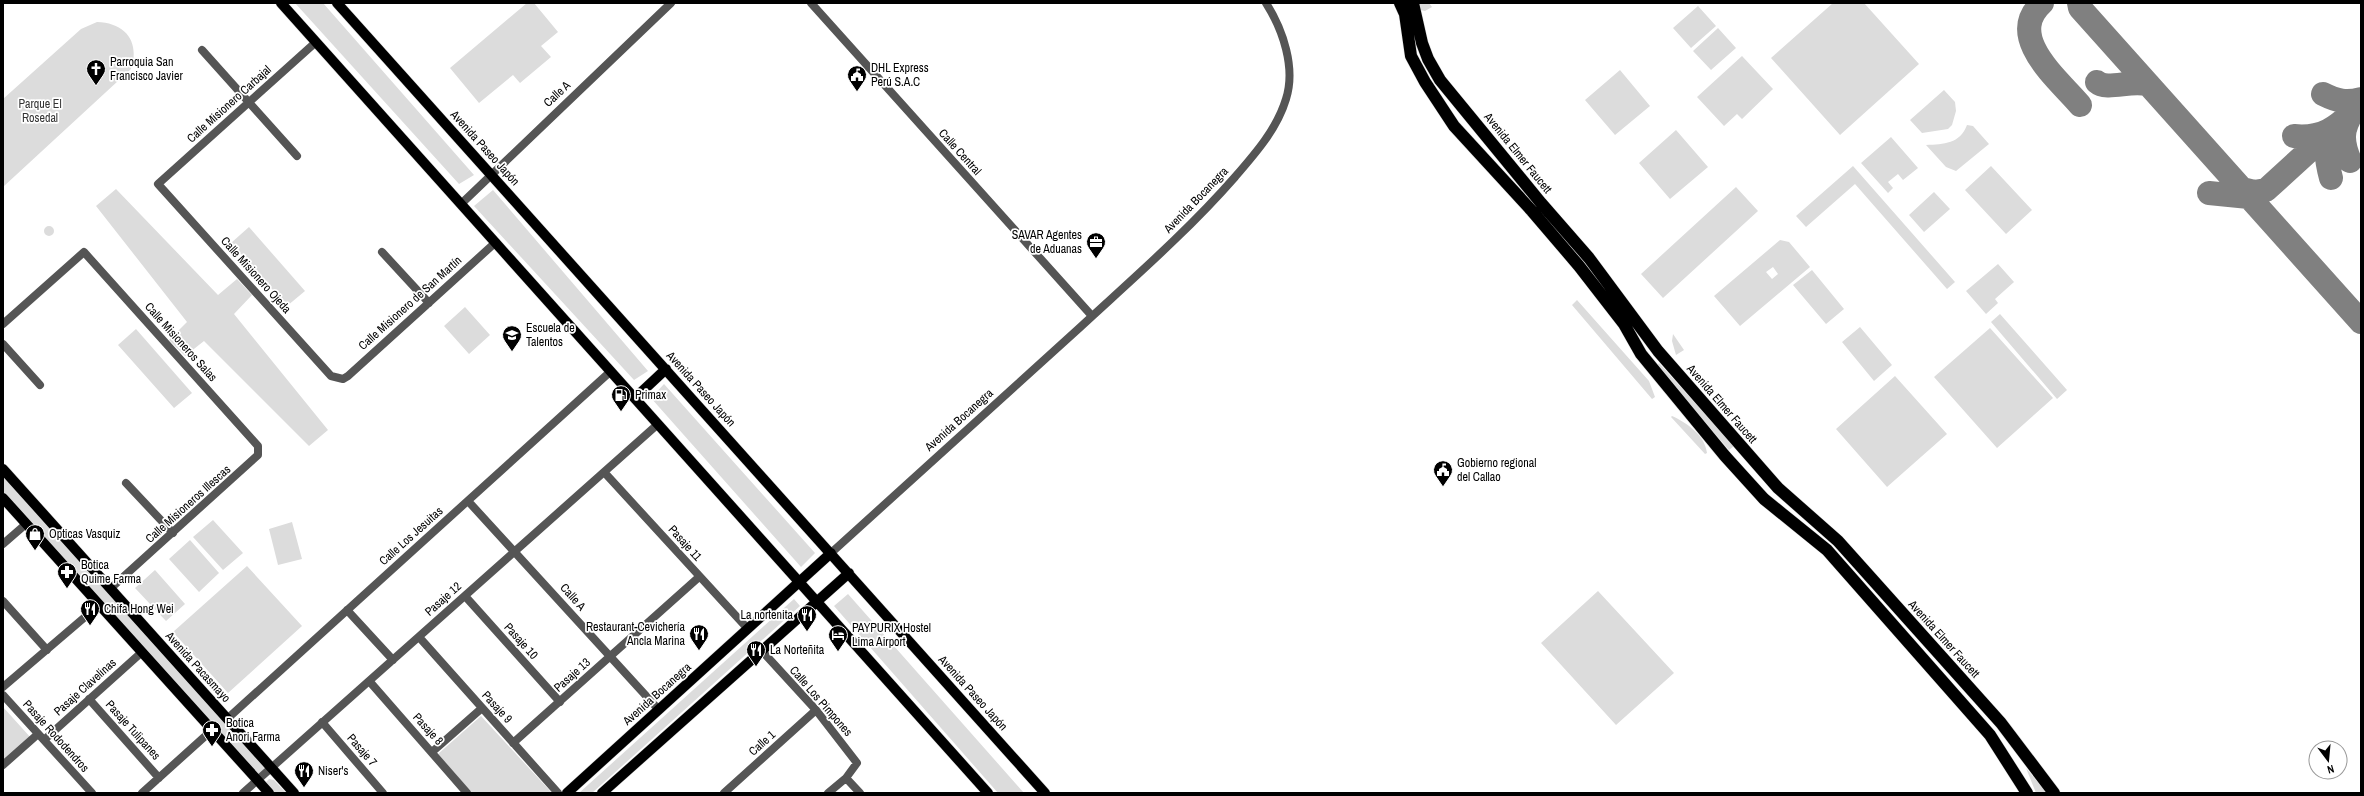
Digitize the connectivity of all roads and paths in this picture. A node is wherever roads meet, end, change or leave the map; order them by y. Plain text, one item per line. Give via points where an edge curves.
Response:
1 (281, 3) edge
2 (337, 3) edge
3 (671, 3) edge
4 (811, 3) edge
5 (1266, 3) edge
6 (1400, 3) edge
7 (1413, 3) edge
8 (316, 42) junction
9 (202, 50) dead end
10 (249, 102) junction
11 (297, 156) dead end
12 (490, 174) junction
13 (158, 184) joint
14 (461, 204) junction
15 (496, 242) junction
16 (382, 252) dead end
17 (429, 303) junction
18 (1092, 316) junction
19 (3, 324) edge
20 (3, 344) edge
21 (666, 369) junction
22 (611, 371) junction
23 (339, 378) joint
24 (40, 385) dead end
25 (635, 398) junction
26 (658, 424) junction
27 (260, 450) joint
28 (3, 469) edge
29 (604, 472) junction
30 (126, 483) dead end
31 (3, 498) edge
32 (468, 501) junction
33 (26, 524) junction
34 (173, 533) junction
35 (3, 544) edge
36 (516, 550) junction
37 (831, 553) junction
38 (849, 573) junction
39 (699, 577) junction
40 (800, 582) junction
41 (111, 588) junction
42 (465, 596) junction
43 (3, 601) edge
44 (817, 602) junction
45 (99, 605) junction
46 (347, 610) junction
47 (748, 629) junction
48 (419, 636) junction
49 (47, 650) junction
50 (762, 651) junction
51 (142, 652) junction
52 (611, 656) junction
53 (393, 660) junction
54 (178, 664) junction
55 (164, 677) junction
56 (370, 682) junction
57 (3, 687) edge
58 (3, 696) edge
59 (89, 699) junction
60 (560, 702) junction
61 (482, 708) junction
62 (659, 710) junction
63 (816, 710) junction
64 (227, 719) junction
65 (322, 722) junction
66 (212, 730) junction
67 (38, 734) junction
68 (44, 740) junction
69 (513, 743) junction
70 (432, 752) junction
71 (3, 765) edge
72 (272, 768) junction
73 (159, 778) junction
74 (846, 778) junction
75 (258, 781) junction
76 (462, 791) edge
77 (92, 793) edge
78 (142, 793) edge
79 (244, 793) edge
80 (269, 793) edge
81 (294, 793) edge
82 (383, 793) edge
83 (558, 793) edge
84 (567, 793) edge
85 (602, 793) edge
86 (724, 793) edge
87 (828, 793) edge
88 (860, 793) edge
89 (988, 793) edge
90 (1045, 793) edge
91 (2027, 793) edge
92 (2054, 793) edge

1 - 8 main road
2 - 12 main road, Avenida Paseo Japón
3 - 12 street, Calle A
4 - 18 street, Calle Central
5 - 18 street, Avenida Bocanegra via 1284,43 1290,85 1286,101 1271,132 1254,156 1213,203 1150,265
6 - 91 highway via 1405,14 1411,56 1454,126 1579,266 1624,324 1641,354 1725,456 1764,499 1827,550 1990,735
7 - 92 highway, Avenida Elmer Faucett via 1424,49 1440,80 1588,258 1658,351 1778,488 1838,542 2001,724
8 - 10 street, Calle Misionero Carbajal
8 - 14 main road
9 - 10 street
10 - 11 street
10 - 13 street, Calle Misionero Carbajal
12 - 14 street, Calle A
12 - 21 main road, Avenida Paseo Japón
13 - 23 street, Calle Misionero Ojeda via 331,376
14 - 15 main road
15 - 17 street, Calle Misionero de San Martín
15 - 22 main road
16 - 17 street
17 - 23 street, Calle Misionero de San Martín via 348,376
18 - 37 street, Avenida Bocanegra
19 - 27 street, Calle Misioneros Salas via 84,252
20 - 24 street
21 - 25 main road
21 - 37 main road, Avenida Paseo Japón
22 - 25 main road
22 - 32 street, Calle Los Jesuitas
25 - 26 main road
26 - 29 street, Pasaje 12
26 - 40 main road
27 - 34 street, Calle Misioneros Illescas via 258,455
28 - 41 main road, Avenida Pacasmayo
29 - 36 street, Pasaje 12
29 - 39 street, Pasaje 11
30 - 34 street
31 - 33 main road
32 - 36 street, Calle A
32 - 46 street, Calle Los Jesuitas
33 - 35 street
33 - 45 main road
34 - 41 street, Calle Misioneros Illescas
36 - 42 street, Pasaje 12
36 - 52 street, Calle A
37 - 38 main road, Avenida Paseo Japón
37 - 40 main road, Avenida Bocanegra
38 - 44 main road
38 - 90 main road, Avenida Paseo Japón
39 - 47 street, Pasaje 11
39 - 52 street, Pasaje 13
40 - 44 main road
40 - 47 main road, Avenida Bocanegra
41 - 54 main road, Avenida Pacasmayo
42 - 48 street, Pasaje 12
42 - 60 street, Pasaje 10
43 - 49 street
44 - 50 main road
44 - 89 main road
45 - 49 street
45 - 51 main road
46 - 53 street
46 - 64 street, Calle Los Jesuitas
47 - 62 main road, Avenida Bocanegra
48 - 53 street, Pasaje 12
48 - 61 street, Pasaje 9
49 - 57 street
50 - 63 street, Calle Los Pimpones
50 - 85 main road
51 - 55 main road
51 - 59 street, Pasaje Clavelinas
52 - 60 street, Pasaje 13
52 - 62 street, Calle A
53 - 56 street, Pasaje 12
54 - 55 main road
54 - 64 main road, Avenida Pacasmayo
55 - 66 main road
56 - 65 street, Pasaje 12
56 - 70 street, Pasaje 8
58 - 67 street, Pasaje Rododendros
59 - 68 street, Pasaje Clavelinas
59 - 73 street, Pasaje Tulipanes
60 - 69 street, Pasaje 13
61 - 69 street, Pasaje 9
61 - 70 street
62 - 84 main road, Avenida Bocanegra
63 - 74 street, Calle Los Pimpones via 857,763
63 - 86 street, Calle 1
64 - 72 main road, Avenida Pacasmayo
65 - 72 street, Pasaje 12
65 - 82 street, Pasaje 7
66 - 73 street
66 - 75 main road
67 - 68 street, Pasaje Rododendros
67 - 71 street
68 - 77 street, Pasaje Rododendros
69 - 83 street, Pasaje 9
70 - 76 street, Pasaje 8
72 - 75 street, Pasaje 12
72 - 81 main road, Avenida Pacasmayo
73 - 78 street
74 - 87 street
74 - 88 street
75 - 79 street, Pasaje 12
75 - 80 main road

